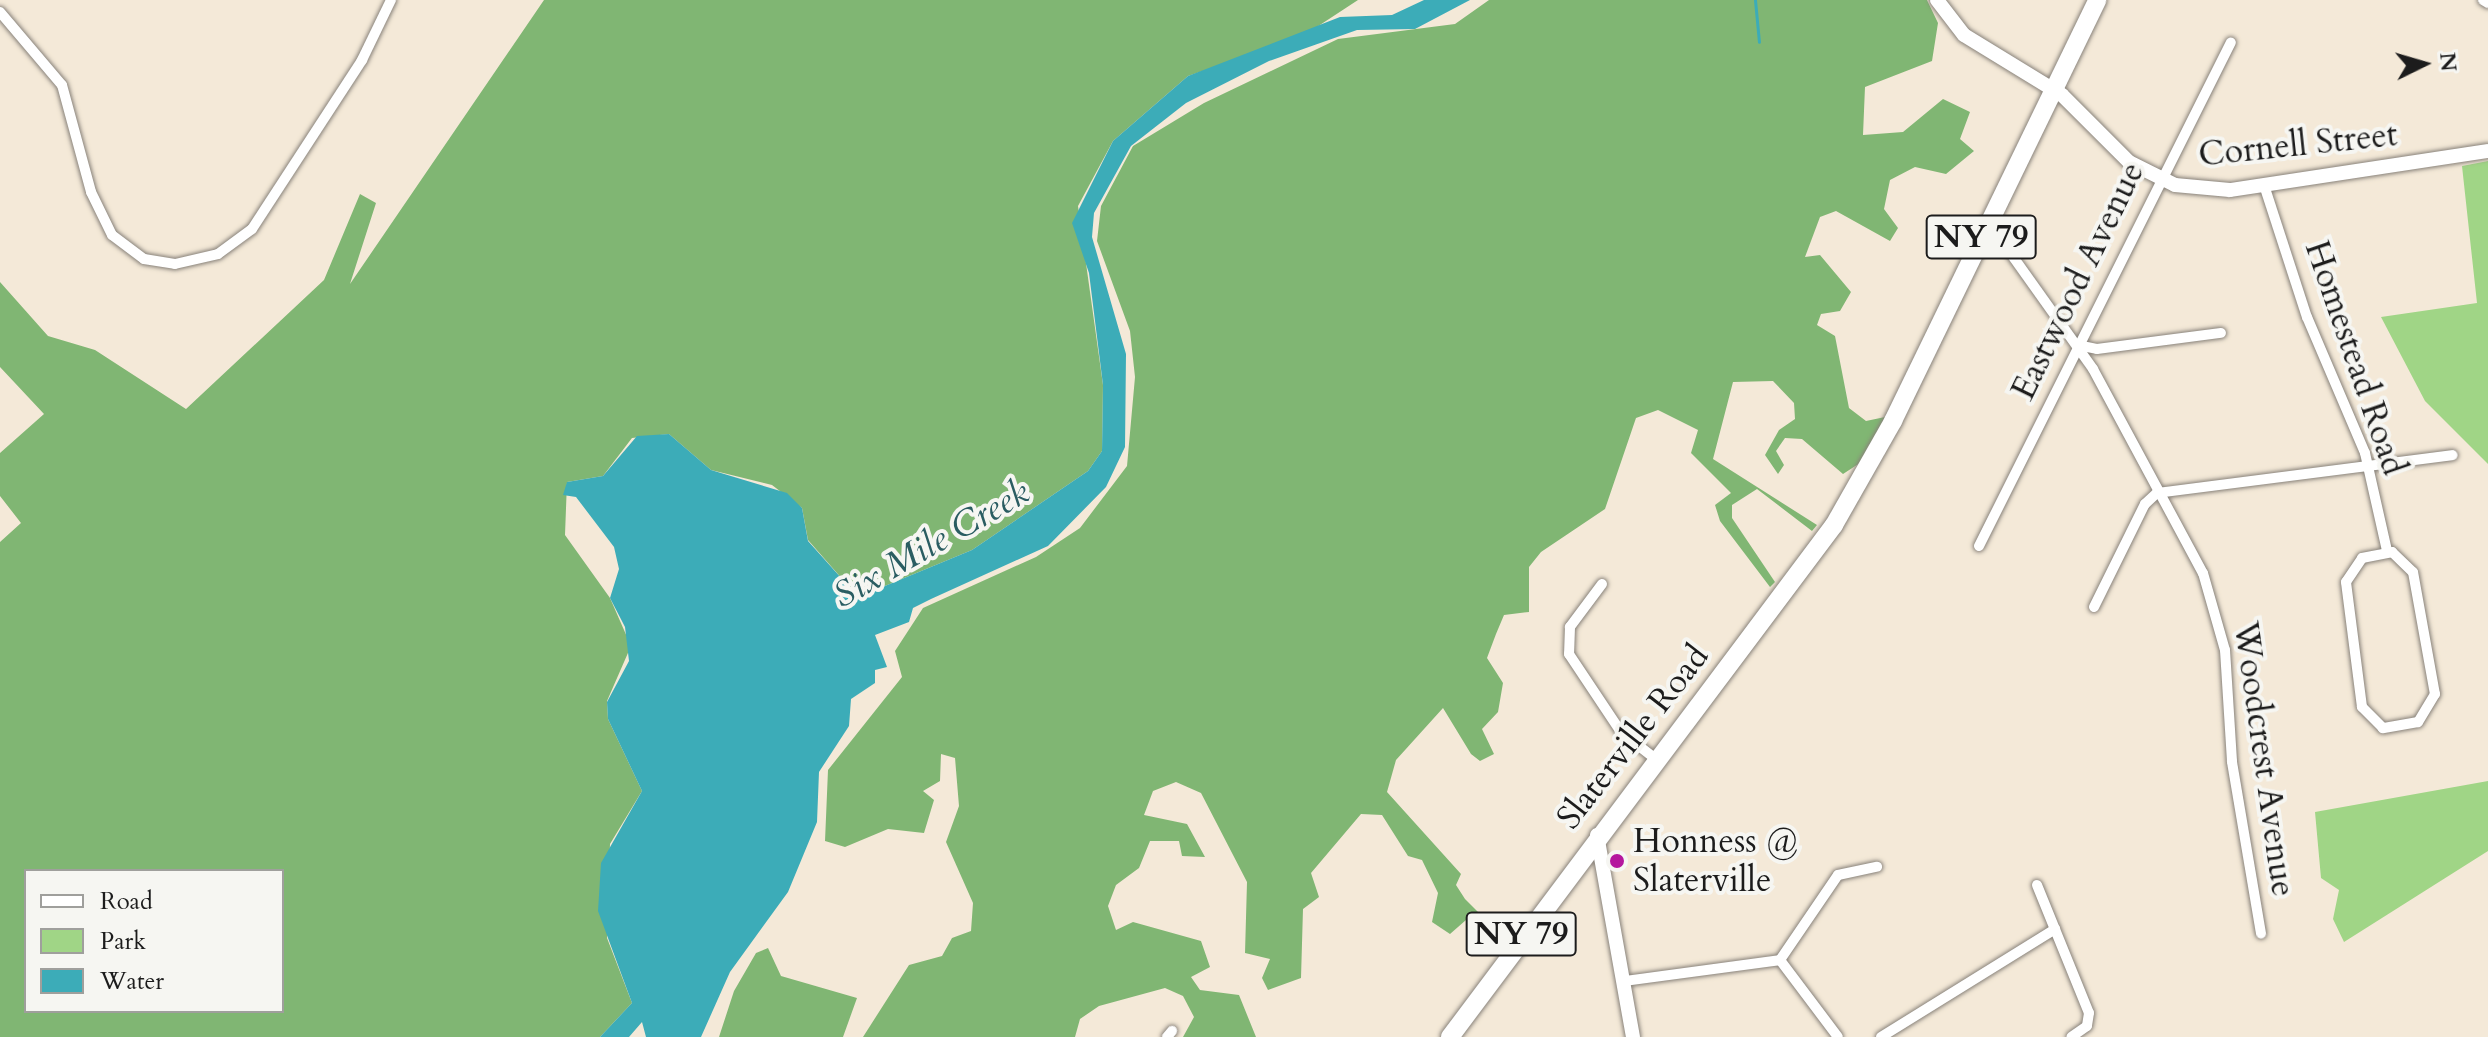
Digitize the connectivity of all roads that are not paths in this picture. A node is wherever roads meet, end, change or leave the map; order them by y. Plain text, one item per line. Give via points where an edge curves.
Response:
1 (391, 0) edge
2 (1937, 0) edge
3 (2097, 0) edge
4 (0, 12) edge
5 (2231, 42) dead end
6 (2054, 89) junction
7 (2488, 151) edge
8 (2159, 178) junction
9 (2264, 185) junction
10 (1988, 223) junction
11 (2221, 333) dead end
12 (2077, 345) junction
13 (2453, 455) dead end
14 (2368, 467) junction
15 (2164, 491) junction
16 (1979, 546) dead end
17 (2387, 551) junction
18 (1602, 584) dead end
19 (2094, 607) dead end
20 (1657, 760) junction
21 (1597, 835) junction
22 (1877, 867) dead end
23 (2037, 885) dead end
24 (2055, 929) junction
25 (2261, 934) dead end
26 (1780, 960) junction
27 (1625, 981) junction
28 (1450, 1037) edge
29 (1633, 1037) edge
30 (1838, 1037) edge
31 (1881, 1037) edge
32 (2071, 1037) edge

1 - 4 street via 362,60 252,229 218,254 175,264 144,259 112,235 91,192 62,85
2 - 6 street, Cornell Street via 1964,35
3 - 6 highway, NY 79
5 - 8 street, Eastwood Avenue
6 - 8 street, Cornell Street via 2129,162
6 - 10 highway, NY 79
7 - 9 street, Cornell Street
8 - 9 street, Cornell Street via 2211,190
8 - 12 street, Eastwood Avenue
9 - 14 street, Homestead Road via 2307,317
10 - 12 street, Woodcrest Avenue
10 - 20 highway, Slaterville Road / NY 79 via 1865,475
11 - 12 street via 2097,349
12 - 15 street, Woodcrest Avenue
12 - 16 street, Eastwood Avenue
13 - 14 street
14 - 15 street
14 - 17 street, Homestead Road
15 - 19 street via 2145,504
15 - 25 street, Woodcrest Avenue via 2221,628 2232,762
17 - 17 street via 2413,572 2435,694 2418,722 2383,728 2362,707 2346,582 2362,558
18 - 20 street via 1570,627 1569,654 1621,732
20 - 21 highway, Slaterville Road / NY 79
21 - 27 street
21 - 28 highway, Slaterville Road / NY 79
22 - 26 street via 1838,875
23 - 24 street
24 - 31 street
24 - 32 street via 2090,1018
26 - 27 street
26 - 30 street
27 - 29 street

